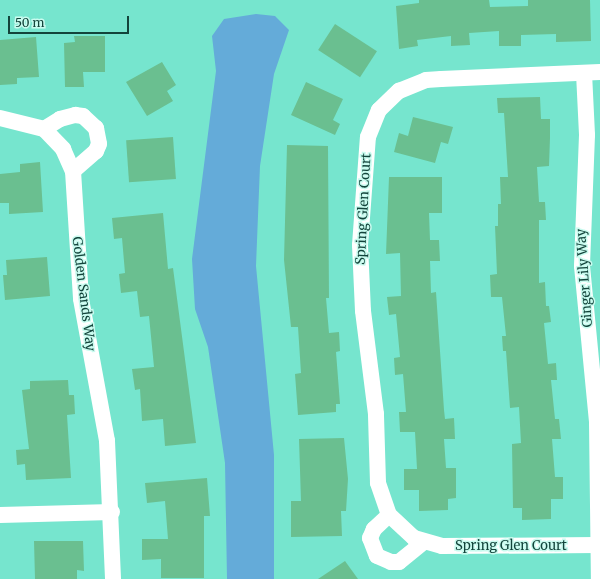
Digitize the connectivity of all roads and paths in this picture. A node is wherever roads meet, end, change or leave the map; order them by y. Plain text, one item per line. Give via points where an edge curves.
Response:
1 (600, 72) edge
2 (584, 73) junction
3 (0, 118) edge
4 (44, 130) junction
5 (73, 171) junction
6 (112, 512) junction
7 (0, 514) edge
8 (389, 515) junction
9 (424, 542) junction
10 (598, 545) junction
11 (113, 579) edge
12 (599, 579) edge

1 - 2 street, Spring Glen Court
2 - 8 street, Spring Glen Court via 426,80 399,91 388,99 372,122 362,186 361,269 375,407 378,483
2 - 10 street, Ginger Lily Way via 587,135 582,260 597,423
3 - 4 street, Golden Sands Way
4 - 5 street, Golden Sands Way via 63,149
4 - 5 street via 60,119 75,115 83,116 96,128 99,136 96,151
5 - 6 street, Golden Sands Way via 80,299 107,441
6 - 7 street
6 - 11 street, Golden Sands Way
8 - 9 street, Spring Glen Court via 403,531
8 - 9 street via 371,533 370,544 377,556 391,562 399,562
9 - 10 street, Spring Glen Court via 461,546
10 - 12 street, Ginger Lily Way

